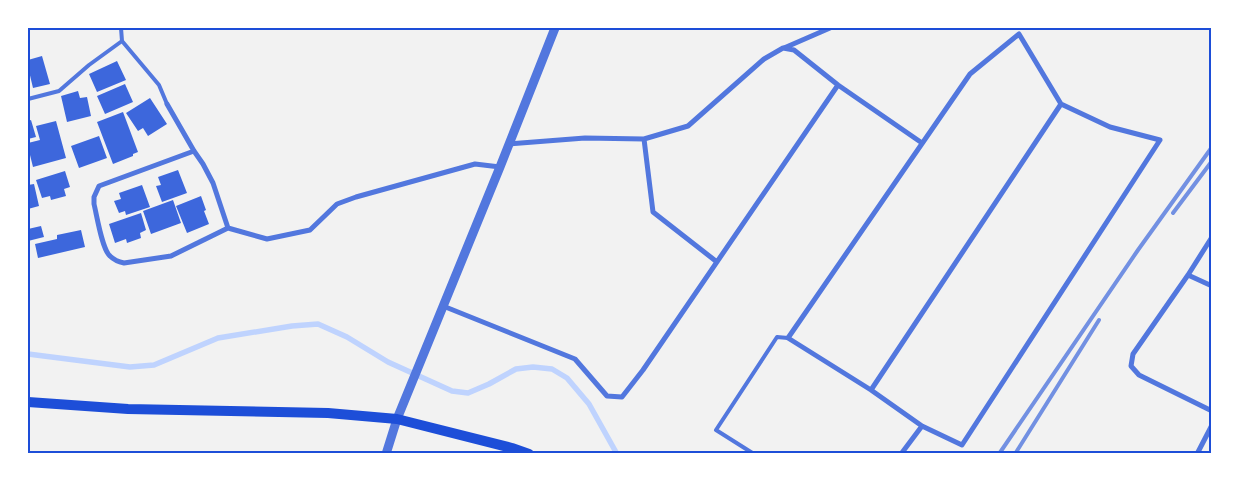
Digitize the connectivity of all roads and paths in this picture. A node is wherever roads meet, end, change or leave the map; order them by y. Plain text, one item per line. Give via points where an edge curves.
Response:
1 (121, 28) edge
2 (555, 28) edge
3 (830, 28) edge
4 (1016, 28) edge
5 (1020, 34) junction
6 (122, 42) junction
7 (783, 48) junction
8 (838, 85) junction
9 (28, 99) edge
10 (167, 104) joint
11 (1061, 104) junction
12 (644, 139) junction
13 (508, 144) junction
14 (922, 144) junction
15 (194, 151) junction
16 (500, 167) junction
17 (228, 228) junction
18 (1212, 237) edge
19 (717, 262) junction
20 (1188, 275) junction
21 (1212, 286) edge
22 (443, 306) junction
23 (788, 338) junction
24 (871, 390) junction
25 (28, 402) edge
26 (1212, 411) edge
27 (397, 419) junction
28 (1212, 425) edge
29 (922, 426) junction
30 (388, 449) edge
31 (529, 454) edge
32 (754, 454) edge
33 (901, 454) edge
34 (1197, 454) edge

1 - 6 lane
2 - 13 street
3 - 7 street
4 - 5 lane
5 - 11 street
5 - 14 street via 970,74
6 - 9 lane via 60,91
6 - 10 lane via 159,85
7 - 8 street via 794,50
7 - 12 street via 764,59 688,126
8 - 14 street
8 - 19 street
10 - 15 street
11 - 24 street
11 - 29 street via 1110,127 1160,140 962,445
12 - 13 street via 585,138
12 - 19 street via 653,212
13 - 16 street
14 - 23 street
15 - 17 street via 213,182
15 - 17 street via 99,186 94,204 105,250 110,257 124,263 171,256
16 - 17 street via 474,164 356,197 337,204 310,230 267,240
16 - 22 street
18 - 20 street
19 - 22 street via 622,397 606,396 575,360
20 - 21 street
20 - 26 street via 1133,354 1131,366 1139,374
22 - 27 street
23 - 24 street
23 - 32 lane via 777,337 716,430
24 - 29 street
25 - 27 main road via 128,409 328,413
27 - 30 street
27 - 31 main road
28 - 34 street
29 - 33 street

